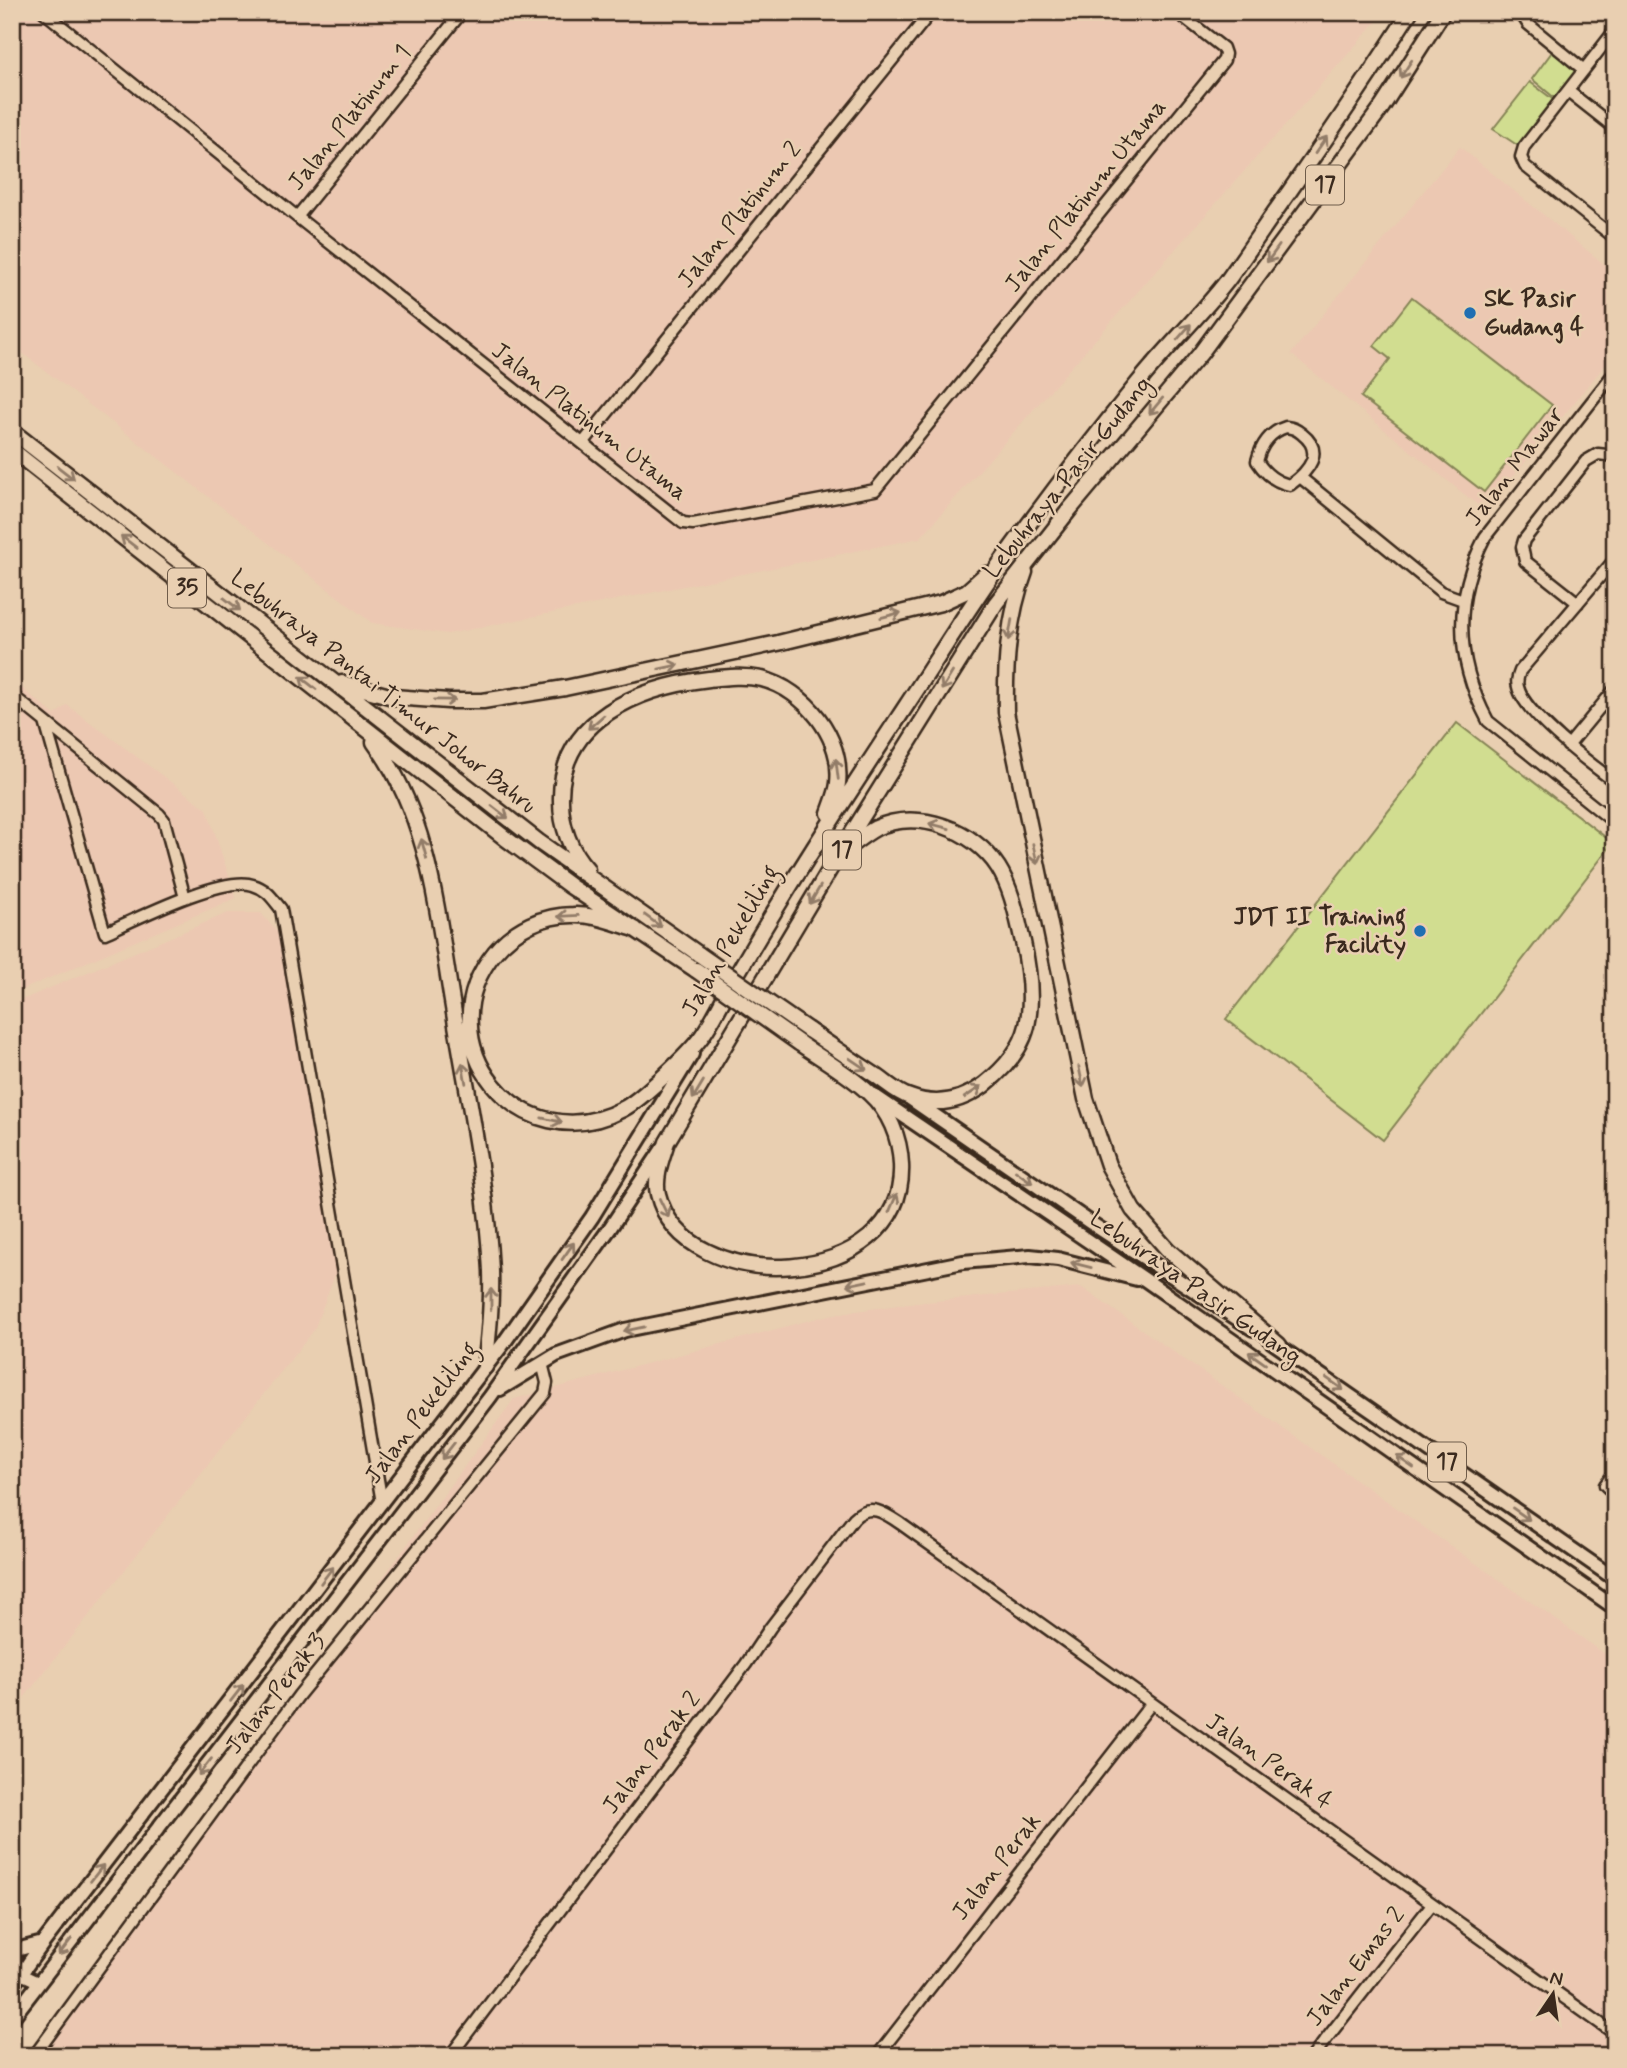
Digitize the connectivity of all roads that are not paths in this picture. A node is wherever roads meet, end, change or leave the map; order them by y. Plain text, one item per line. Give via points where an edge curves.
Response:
1 (44, 12) edge
2 (462, 12) edge
3 (930, 12) edge
4 (1177, 12) edge
5 (1410, 12) edge
6 (1443, 12) edge
7 (1524, 15) edge
8 (1615, 30) edge
9 (1584, 70) junction
10 (1568, 91) junction
11 (1615, 128) edge
12 (297, 217) junction
13 (1615, 238) edge
14 (1615, 372) edge
15 (12, 431) edge
16 (583, 443) junction
17 (12, 450) edge
18 (1615, 456) edge
19 (1300, 477) junction
20 (1009, 550) junction
21 (1615, 559) edge
22 (1028, 564) junction
23 (1463, 600) junction
24 (1578, 603) junction
25 (330, 679) junction
26 (1615, 689) edge
27 (12, 695) edge
28 (45, 722) junction
29 (361, 726) junction
30 (1568, 746) junction
31 (1615, 782) edge
32 (1615, 823) edge
33 (821, 835) junction
34 (839, 854) junction
35 (606, 888) junction
36 (185, 898) junction
37 (635, 929) junction
38 (700, 955) joint
39 (696, 971) joint
40 (804, 1037) junction
41 (701, 1039) junction
42 (870, 1093) junction
43 (908, 1097) junction
44 (667, 1142) junction
45 (1147, 1282) junction
46 (1279, 1345) junction
47 (542, 1363) junction
48 (485, 1367) junction
49 (490, 1397) junction
50 (1615, 1472) edge
51 (1615, 1495) edge
52 (382, 1503) junction
53 (901, 1524) joint
54 (1595, 1566) junction
55 (1615, 1579) edge
56 (1582, 1585) junction
57 (1615, 1608) edge
58 (1151, 1704) junction
59 (1432, 1904) junction
60 (43, 1943) junction
61 (12, 1951) edge
62 (17, 1972) edge
63 (38, 1982) junction
64 (12, 1986) edge
65 (27, 1997) junction
66 (12, 2018) edge
67 (1615, 2034) edge
68 (34, 2056) edge
69 (450, 2056) edge
70 (877, 2056) edge
71 (1313, 2056) edge

1 - 12 street, Jalan Platinum Utama
2 - 12 street, Jalan Platinum 1
3 - 16 street, Jalan Platinum 2
4 - 16 street, Jalan Platinum Utama via 1223,48 1224,60 875,490 688,524
20 -> 5 highway, Lebuhraya Pasir Gudang / 17 via 1140,381 1226,282
6 -> 22 highway, Lebuhraya Pasir Gudang / 17 via 1382,107 1200,354
7 - 9 street via 1528,24
8 - 9 street
9 - 10 street
10 - 11 street
10 - 13 street via 1521,157 1525,166
12 - 16 street, Jalan Platinum Utama
14 - 23 street, Jalan Mawar via 1485,537
15 -> 25 highway, Lebuhraya Pantai Timur Johor Bahru / 35
29 -> 17 highway, Lebuhraya Pantai Timur Johor Bahru / 35
18 - 24 street via 1598,454 1586,461 1524,540 1525,561
19 - 19 street via 1314,451 1311,441 1286,426 1276,430 1260,449 1257,461 1279,483 1290,485
19 - 23 street via 1441,592
25 -> 20 highway via 419,700 483,701 565,688 941,603 967,591
20 - 33 highway, Lebuhraya Pasir Gudang / 17
21 - 24 street
22 -> 34 highway, Lebuhraya Pasir Gudang / 17 via 996,603
22 -> 46 highway via 1009,632 1006,712 1086,1099 1108,1165 1133,1210 1168,1250
23 - 32 street, Jalan Mawar via 1464,660 1488,721
24 - 30 street via 1520,671 1517,682 1520,694
25 -> 35 highway, Lebuhraya Pantai Timur Johor Bahru / 35 via 539,842
26 - 30 street
27 - 28 street
28 - 36 street via 164,820
28 - 36 street via 105,933
29 - 37 highway, Lebuhraya Pantai Timur Johor Bahru / 35 via 505,838
48 -> 29 highway via 491,1271 480,1167 425,849 405,795 385,757
30 - 31 street
33 -> 35 highway via 838,772 833,745 808,706 786,689 763,680 734,676 670,685 640,695 599,718 584,732 566,765 560,789 566,831 573,851
33 - 41 highway, Jalan Pekeliling / 17
43 -> 34 highway via 946,1103 963,1098 1000,1072 1020,1042 1027,1027 1029,978 1011,896 998,867 981,847 959,832 935,824 915,821 878,827
34 -> 44 highway, Lebuhraya Pasir Gudang / 17
35 -> 38 highway, Lebuhraya Pantai Timur Johor Bahru / 17
36 - 52 street via 239,883 252,884 267,891 281,909
37 - 39 highway, Lebuhraya Pantai Timur Johor Bahru / 17
37 -> 41 highway via 597,917 552,917 530,924 503,942 484,966 471,997 469,1026 481,1068 502,1096 524,1112 552,1122 576,1123 623,1110
38 - 40 highway, Lebuhraya Pasir Gudang / 17, bridge
39 - 40 highway, Lebuhraya Pasir Gudang / 17, bridge
40 - 42 highway, Lebuhraya Pasir Gudang / 17
40 -> 43 highway, Lebuhraya Pasir Gudang / 17
48 -> 41 main road, Jalan Pekeliling / 17 via 592,1217
44 -> 42 highway, Lebuhraya Pasir Gudang via 658,1194 671,1222 694,1245 710,1255 754,1265 799,1265 839,1257 877,1231 899,1187 897,1137
42 - 45 main road, Lebuhraya Pasir Gudang / 17
43 -> 46 main road, Lebuhraya Pasir Gudang / 17
44 - 49 main road, Jalan Pekeliling
45 -> 47 main road via 1040,1257 963,1262 625,1330
56 -> 45 main road, Lebuhraya Pasir Gudang / 17
46 -> 54 main road, Lebuhraya Pasir Gudang / 17
47 - 49 main road
47 - 68 street, Jalan Perak 3 via 545,1393 299,1695
48 - 52 main road, Jalan Pekeliling
49 -> 63 main road, Jalan Pekeliling
50 - 51 street via 1605,1485
60 -> 52 main road, Jalan Pekeliling
53 - 58 street, Jalan Perak 4
53 - 69 street, Jalan Perak 2 via 872,1509 854,1518
54 - 55 main road, Lebuhraya Pasir Gudang / 17
54 - 56 main road via 1594,1576
56 - 57 main road, Lebuhraya Pasir Gudang / 17
58 - 59 street, Jalan Perak 4
58 - 70 street, Jalan Perak
59 - 67 street, Jalan Perak 4
59 - 71 street, Jalan Emas 2
60 - 61 main road
60 - 62 main road, Jalan Pekeliling
62 - 63 street
62 - 64 main road, Jalan Pekeliling
63 - 65 main road, Jalan Pekeliling
64 - 65 street
65 - 66 main road, Jalan Pekeliling

